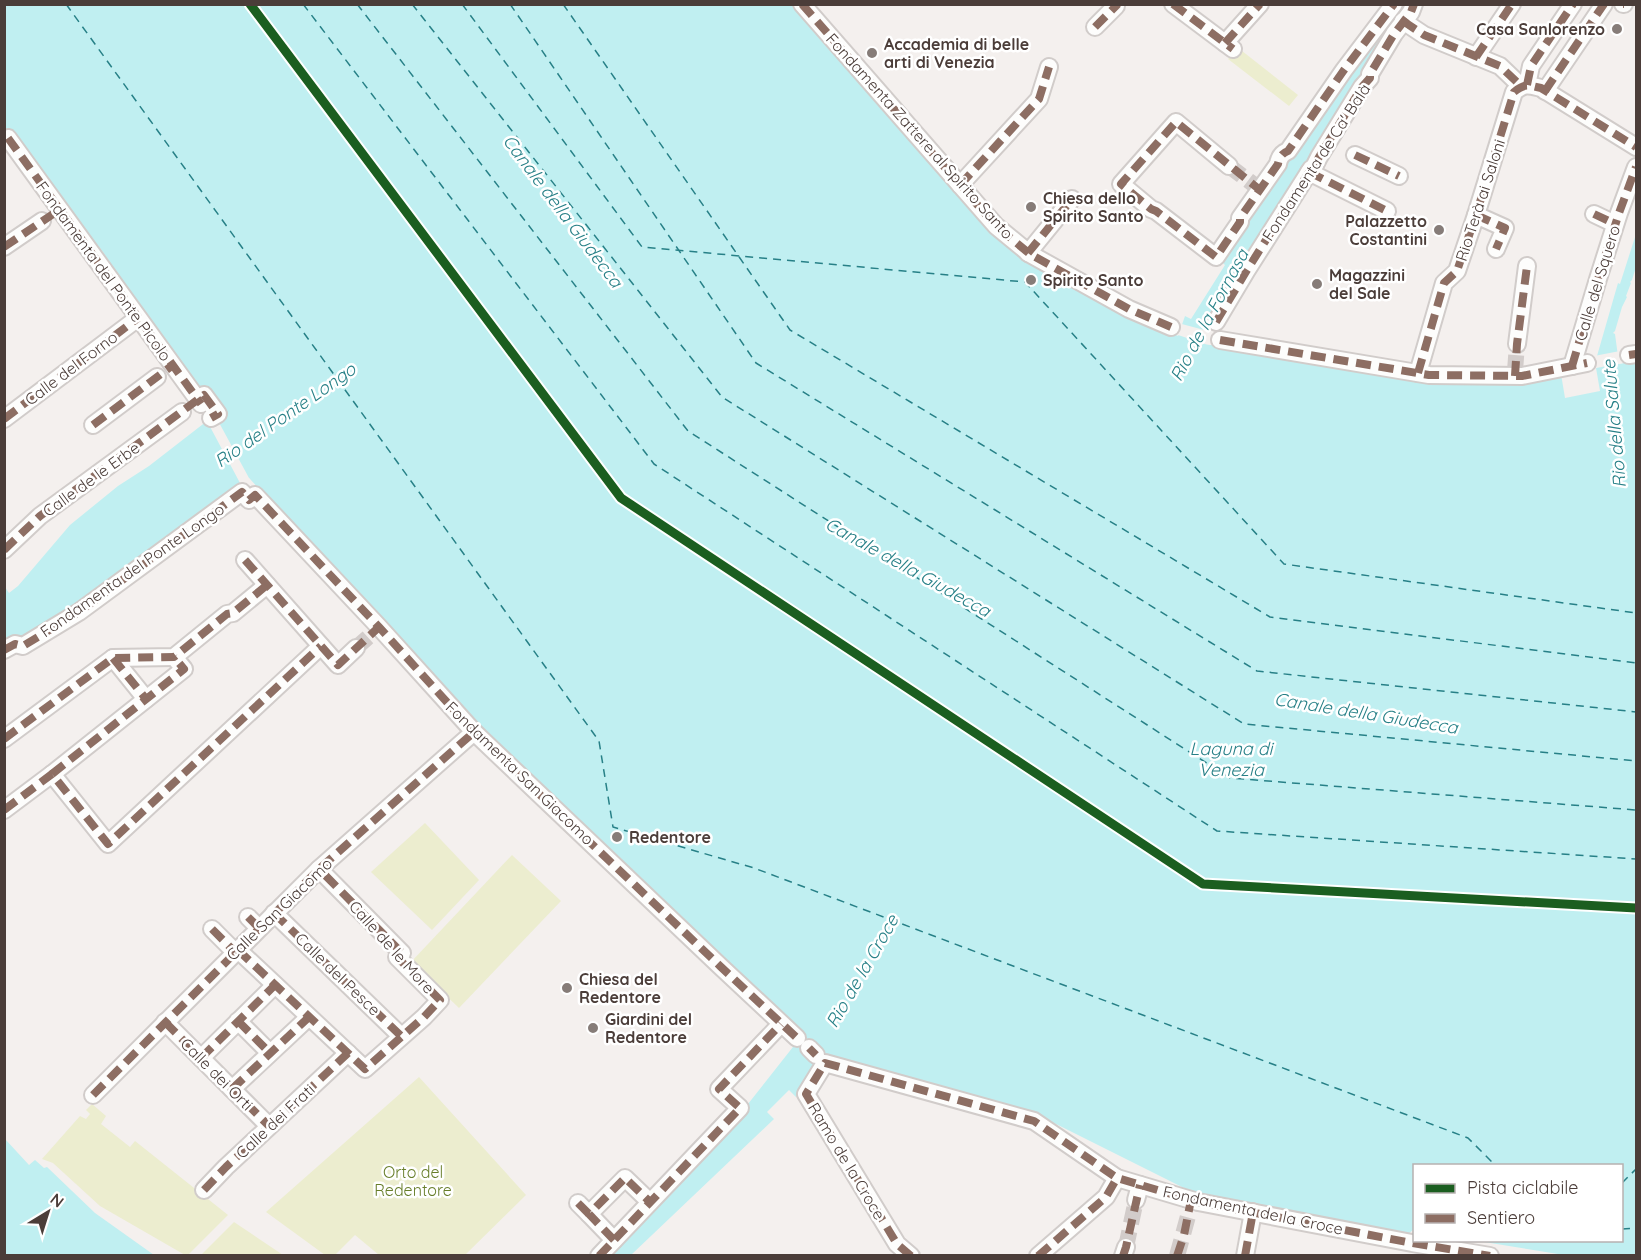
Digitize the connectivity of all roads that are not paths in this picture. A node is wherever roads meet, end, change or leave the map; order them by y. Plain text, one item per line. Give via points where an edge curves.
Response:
1 (802, 4) edge
2 (1173, 4) edge
3 (1260, 4) edge
4 (1394, 4) edge
5 (1414, 4) edge
6 (1512, 4) edge
7 (1573, 4) edge
8 (1604, 4) edge
9 (1116, 6) edge
10 (1403, 21) junction
11 (1095, 27) dead end
12 (1476, 57) junction
13 (1049, 67) dead end
14 (1521, 88) junction
15 (1545, 91) junction
16 (8, 138) dead end
17 (1636, 147) edge
18 (1355, 155) dead end
19 (1229, 166) tunnel mouth
20 (1636, 167) edge
21 (1309, 172) junction
22 (1399, 176) dead end
23 (960, 185) junction
24 (1072, 198) dead end
25 (1387, 211) dead end
26 (53, 214) junction
27 (1594, 214) dead end
28 (1476, 215) junction
29 (1615, 224) junction
30 (4, 247) edge
31 (1496, 249) dead end
32 (1028, 253) junction
33 (1527, 266) dead end
34 (138, 318) junction
35 (1216, 322) dead end
36 (1171, 327) dead end
37 (1220, 340) dead end
38 (1517, 344) tunnel mouth
39 (1418, 373) junction
40 (157, 377) dead end
41 (194, 404) junction
42 (211, 418) dead end
43 (4, 419) edge
44 (93, 425) dead end
45 (248, 490) joint
46 (4, 550) edge
47 (245, 560) dead end
48 (267, 585) junction
49 (321, 646) junction
50 (356, 648) tunnel mouth
51 (4, 650) edge
52 (174, 657) junction
53 (113, 658) junction
54 (146, 699) junction
55 (474, 732) junction
56 (4, 739) edge
57 (52, 774) junction
58 (4, 810) edge
59 (319, 869) junction
60 (274, 913) junction
61 (212, 929) dead end
62 (236, 951) junction
63 (274, 985) junction
64 (309, 1017) junction
65 (238, 1021) junction
66 (165, 1022) junction
67 (781, 1024) junction
68 (401, 1036) junction
69 (812, 1051) junction
70 (270, 1053) junction
71 (348, 1053) junction
72 (201, 1058) junction
73 (232, 1089) junction
74 (93, 1095) dead end
75 (269, 1126) junction
76 (1117, 1178) junction
77 (204, 1190) dead end
78 (650, 1202) junction
79 (1253, 1212) junction
80 (614, 1240) junction
81 (599, 1256) edge
82 (911, 1256) edge
83 (1038, 1256) edge
84 (1245, 1256) edge
85 (1490, 1256) edge

1 - 23 street, Fondamenta Zattere al Spirito Santo
2 - 3 street via 1229,46
4 - 19 street via 1279,159 1216,257 1121,184 1176,122
5 - 10 street, Fondamenta de Ca' Balà
6 - 12 street
7 - 14 street, Rio Terà ai Saloni via 1531,66
8 - 15 street
9 - 11 street
10 - 12 street via 1424,35
10 - 21 street, Fondamenta de Ca' Balà
12 - 14 street via 1500,66
13 - 23 street via 1039,99
14 - 15 street
14 - 28 street, Rio Terà ai Saloni
15 - 17 street
16 - 26 street, Fondamenta del Ponte Picolo
18 - 22 street
20 - 29 street, Calle del Squero
21 - 25 street
21 - 35 street, Fondamenta de Ca' Balà
23 - 32 street, Fondamenta Zattere al Spirito Santo via 996,226
24 - 32 street
26 - 30 street
26 - 34 street, Fondamenta del Ponte Picolo
27 - 29 street
28 - 31 street via 1505,228
28 - 39 street, Rio Terà ai Saloni via 1457,271 1444,283
29 - 39 street, Calle del Squero via 1598,279 1580,365 1522,376
32 - 36 street, Fondamenta Zattere al Spirito Santo via 1129,309
33 - 38 street
34 - 41 street, Fondamenta del Ponte Picolo
34 - 43 street, Calle del Forno
37 - 39 street
40 - 44 street
41 - 42 street, Fondamenta del Ponte Picolo via 204,395 218,414
41 - 46 street, Calle de le Erbe via 40,516
45 - 51 street, Fondamenta del Ponte Longo via 79,612 23,646 15,644
45 - 55 street, Fondamenta San Giacomo
47 - 48 street
48 - 49 street
48 - 52 street
49 - 50 street via 338,665
49 - 57 street via 108,844
52 - 53 street
52 - 54 street via 184,669
53 - 54 street
53 - 56 street
54 - 57 street
55 - 59 street, Calle San Giacomo
55 - 67 street, Fondamenta San Giacomo
57 - 58 street
59 - 60 street, Calle San Giacomo
59 - 68 street, Calle de le More via 402,953 397,957 440,1000
60 - 62 street, Calle San Giacomo via 253,923
60 - 68 street, Calle del Pesce
61 - 62 street
62 - 63 street
62 - 66 street, Calle San Giacomo
63 - 64 street
63 - 65 street
64 - 70 street
64 - 71 street
65 - 70 street
65 - 72 street
66 - 72 street, Calle dei Orti
66 - 74 street, Calle San Giacomo
67 - 69 street, Fondamenta San Giacomo
67 - 78 street via 719,1089 740,1108
68 - 71 street via 365,1069
69 - 76 street, Fondamenta de la Croce via 1034,1121
69 - 82 street, Ramo de la Croce via 806,1094 897,1244
70 - 73 street
71 - 75 street, Calle dei Frati
72 - 73 street, Calle dei Orti
73 - 75 street, Calle dei Orti
75 - 77 street, Calle dei Frati
76 - 79 street, Fondamenta de la Croce via 1138,1192
76 - 83 street via 1106,1197
78 - 80 street
78 - 80 street via 625,1178 584,1208
79 - 84 street
79 - 85 street, Fondamenta de la Croce
80 - 81 street

